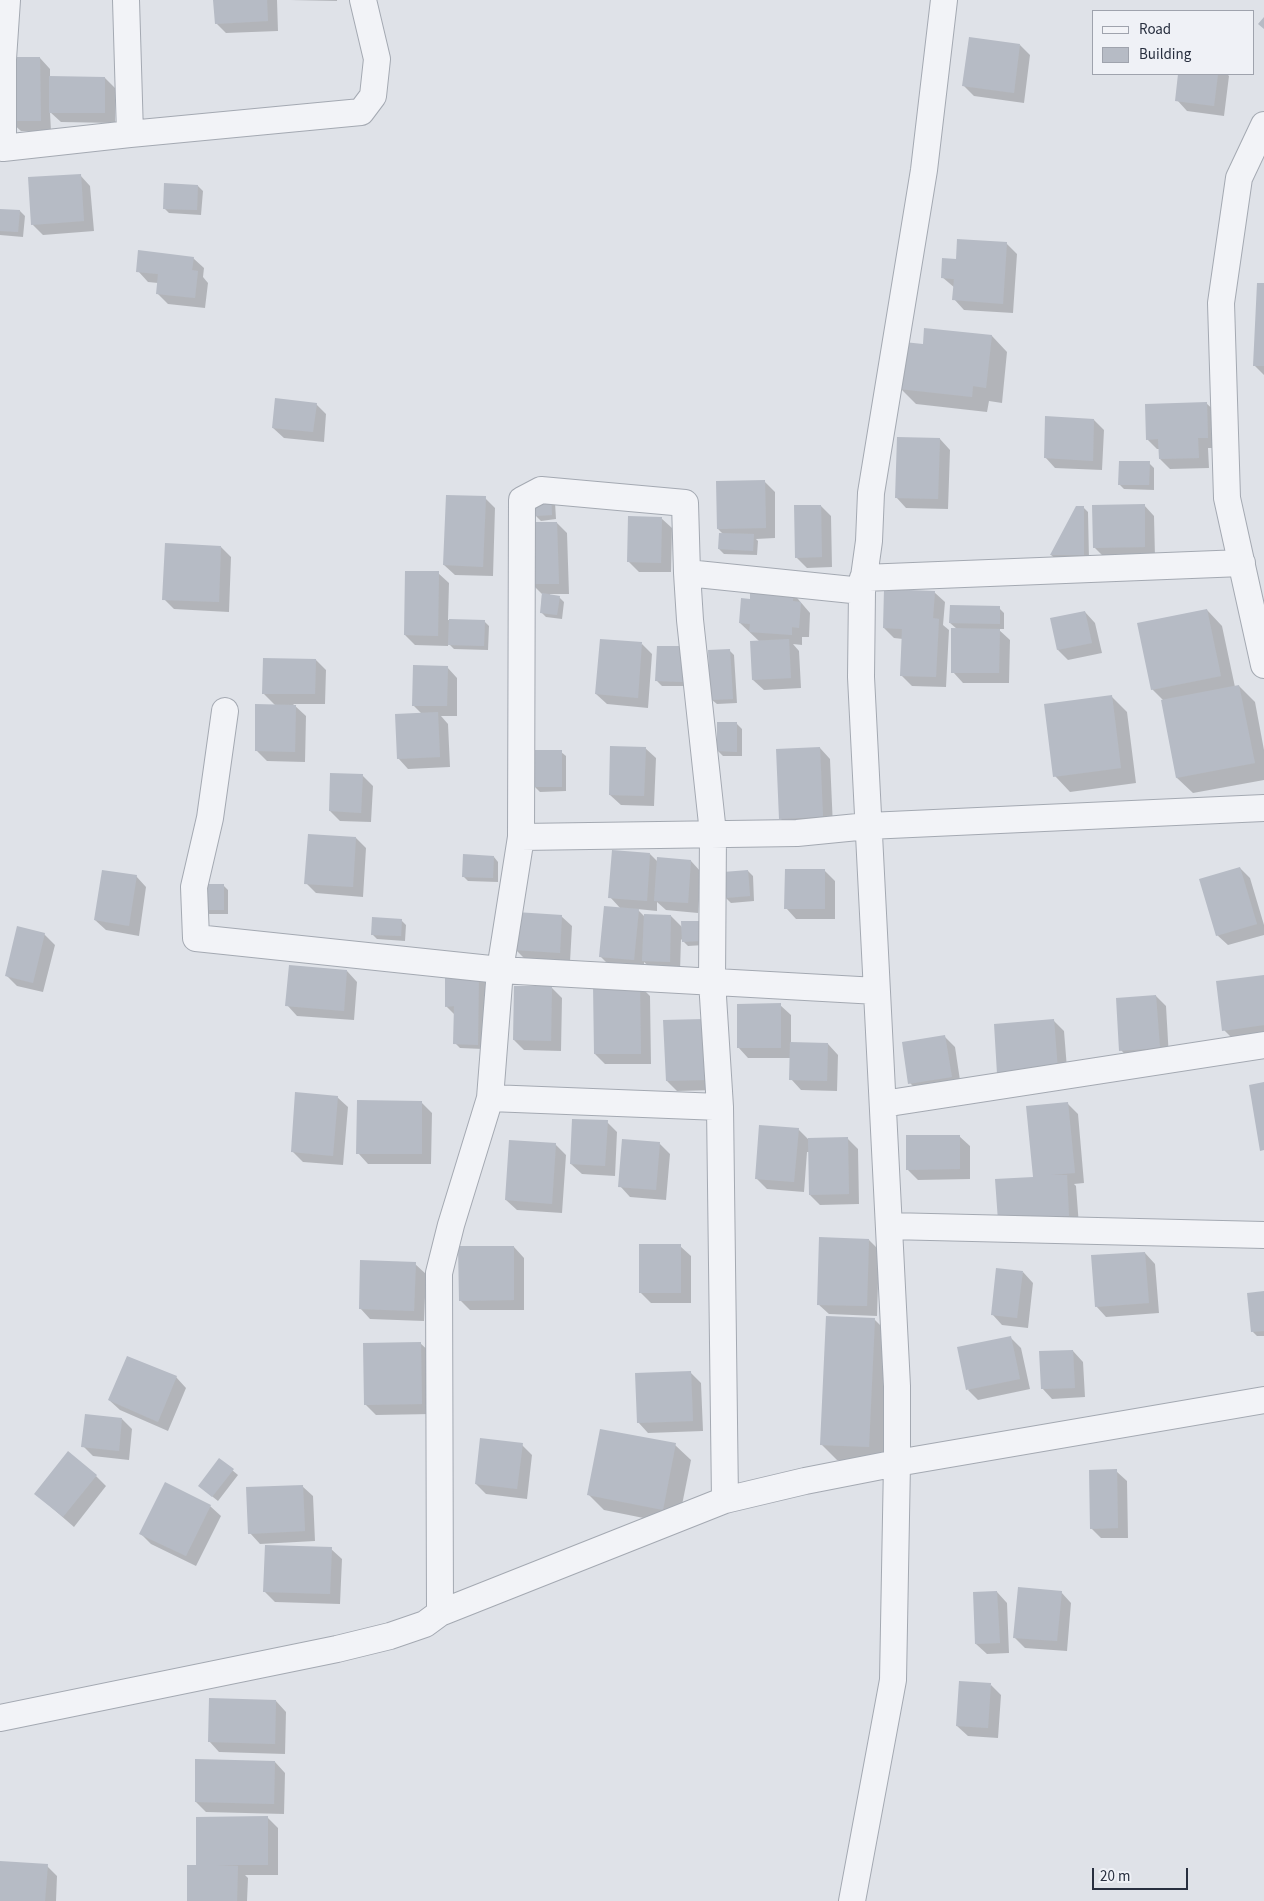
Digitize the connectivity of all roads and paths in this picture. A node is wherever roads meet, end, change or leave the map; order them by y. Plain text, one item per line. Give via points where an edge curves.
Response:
1 (7, 0) edge
2 (126, 0) edge
3 (363, 0) edge
4 (944, 0) edge
5 (1264, 125) edge
6 (130, 134) junction
7 (1242, 563) junction
8 (687, 573) junction
9 (862, 585) junction
10 (1264, 665) edge
11 (225, 711) dead end
12 (1264, 808) edge
13 (868, 826) junction
14 (713, 833) junction
15 (521, 837) junction
16 (500, 970) junction
17 (712, 981) junction
18 (877, 991) junction
19 (1264, 1045) edge
20 (490, 1098) junction
21 (883, 1104) junction
22 (720, 1107) junction
23 (889, 1226) junction
24 (1264, 1235) edge
25 (1264, 1400) edge
26 (897, 1463) junction
27 (725, 1500) junction
28 (440, 1613) junction
29 (0, 1718) edge
30 (852, 1901) edge

1 - 6 street via 3,148
2 - 6 street
3 - 6 street via 377,59 373,96 361,112
4 - 9 street via 924,170 872,493
5 - 7 street via 1239,178 1221,303 1228,498
7 - 9 street
7 - 10 street
8 - 9 street
8 - 14 street
8 - 15 street via 685,503 541,490 522,500
9 - 13 street via 861,677
11 - 16 street via 210,818 194,887 196,938
12 - 13 street
13 - 14 street via 798,833
13 - 18 street
14 - 15 street
14 - 17 street
15 - 16 street
16 - 17 street
16 - 20 street
17 - 18 street
17 - 22 street
18 - 21 street
19 - 21 street
20 - 22 street
20 - 28 street via 451,1225 440,1273
21 - 23 street
22 - 27 street
23 - 24 street
23 - 26 street via 897,1386
25 - 26 street
26 - 27 street
26 - 30 street via 893,1680
27 - 28 street
28 - 29 street via 425,1624 337,1649

